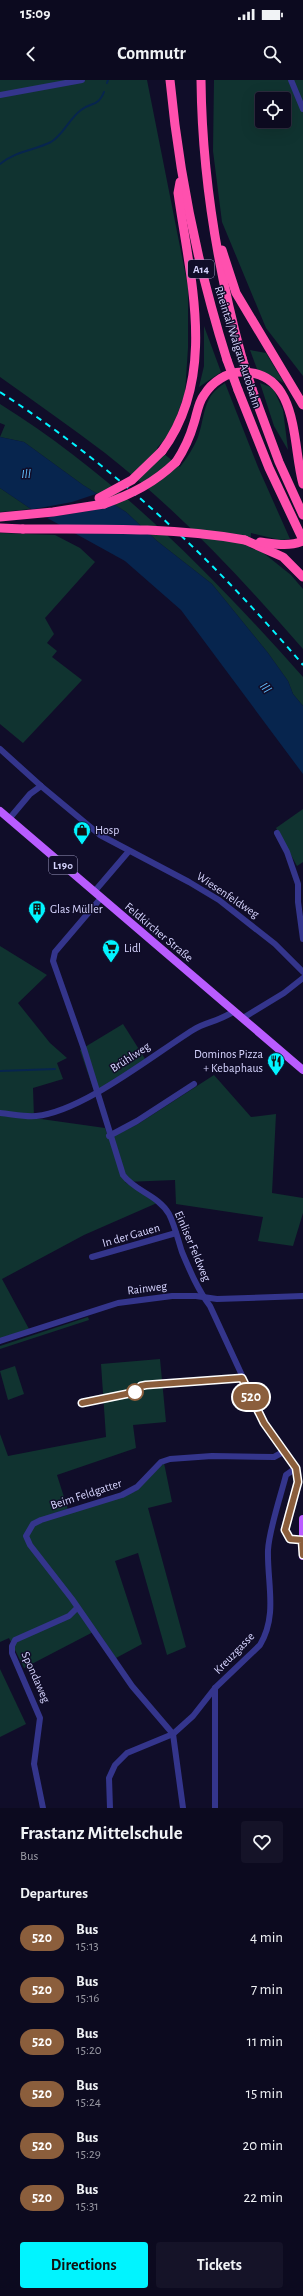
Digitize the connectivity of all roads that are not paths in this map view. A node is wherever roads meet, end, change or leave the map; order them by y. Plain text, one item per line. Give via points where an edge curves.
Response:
1 (82, 80) edge
2 (170, 80) edge
3 (201, 80) edge
4 (291, 80) edge
5 (0, 95) edge
6 (303, 109) edge
7 (182, 177) junction
8 (212, 225) junction
9 (303, 405) edge
10 (303, 484) edge
11 (79, 507) junction
12 (303, 515) edge
13 (0, 517) edge
14 (0, 528) edge
15 (245, 540) junction
16 (303, 541) edge
17 (303, 577) edge
18 (0, 749) edge
19 (41, 786) junction
20 (0, 811) edge
21 (9, 819) junction
22 (277, 833) dead end
23 (129, 851) junction
24 (94, 892) junction
25 (101, 898) junction
26 (303, 939) edge
27 (303, 972) edge
28 (303, 978) edge
29 (234, 1011) junction
30 (243, 1018) junction
31 (303, 1070) edge
32 (194, 1084) dead end
33 (98, 1092) junction
34 (0, 1112) edge
35 (110, 1136) junction
36 (176, 1233) junction
37 (92, 1257) dead end
38 (303, 1296) edge
39 (204, 1298) junction
40 (0, 1341) edge
41 (285, 1451) junction
42 (296, 1468) junction
43 (303, 1519) edge
44 (302, 1540) junction
45 (303, 1556) edge
46 (77, 1608) junction
47 (215, 1688) junction
48 (173, 1734) junction
49 (43, 1808) edge
50 (110, 1808) edge
51 (183, 1808) edge
52 (215, 1808) edge

1 - 5 street
2 - 7 highway, Rheintal/Walgau Autobahn / A14
3 - 8 highway, Rheintal/Walgau Autobahn / A14 via 202,132
4 - 6 street
7 - 11 highway, bridge via 178,193 196,332 196,367 186,408 179,426 162,451 132,480
7 - 16 highway, Rheintal/Walgau Autobahn / A14, bridge via 197,252 227,360 269,468
8 - 9 highway via 236,293
8 - 12 highway, Rheintal/Walgau Autobahn / A14, bridge via 225,292 242,358 271,441
10 - 11 highway, bridge via 291,414 285,398 269,381 250,373 239,372 226,376 207,390 199,405 187,442 176,462 158,478 139,490 104,504
11 - 13 highway
14 - 15 highway, bridge via 162,530 207,533
15 - 16 highway via 282,545
15 - 17 highway via 283,557
18 - 19 street, Wiesenfeldweg
19 - 21 street via 30,794
19 - 23 street, Wiesenfeldweg via 100,834
20 - 21 main road, Feldkircher Straße / L190
21 - 24 main road, Feldkircher Straße / L190
22 - 26 street via 296,874
23 - 24 street
23 - 27 street, Wiesenfeldweg via 219,900 275,944
24 - 25 main road, Feldkircher Straße / L190
25 - 29 main road, Feldkircher Straße / L190
25 - 33 street, Einliser Feldweg via 55,952 53,961
28 - 30 street
29 - 30 main road, Feldkircher Straße / L190
29 - 33 street, Brühlweg via 226,1017 197,1027
30 - 31 main road, Feldkircher Straße / L190
32 - 35 street
33 - 34 street, Brühlweg via 64,1110 36,1116
33 - 35 street, Einliser Feldweg
35 - 36 street, Einliser Feldweg via 123,1175 136,1188 160,1202 169,1215
36 - 37 street, In der Gauen
36 - 39 street, Einliser Feldweg
38 - 39 street, Rainweg
39 - 40 street, Rainweg via 172,1296 118,1303
39 - 41 street, Einliser Feldweg via 264,1423
41 - 42 street, Einliser Feldweg
41 - 46 street, Beim Feldgatter via 274,1457 212,1456 170,1459 161,1462 137,1487 122,1495 33,1524 26,1536 30,1545
42 - 44 street via 298,1482 285,1530 290,1539
42 - 47 street, Kreuzgasse via 286,1475 268,1548 271,1613 264,1637 260,1645
43 - 44 main road
44 - 45 main road
46 - 48 street via 132,1686
46 - 49 street, Spondaweg via 69,1616 15,1640 12,1646 12,1653 40,1718 34,1764
47 - 48 street, Kreuzgasse via 193,1716
47 - 52 street, Kreuzgasse
48 - 50 street, Kreuzgasse via 127,1753 115,1765 109,1778
48 - 51 street

